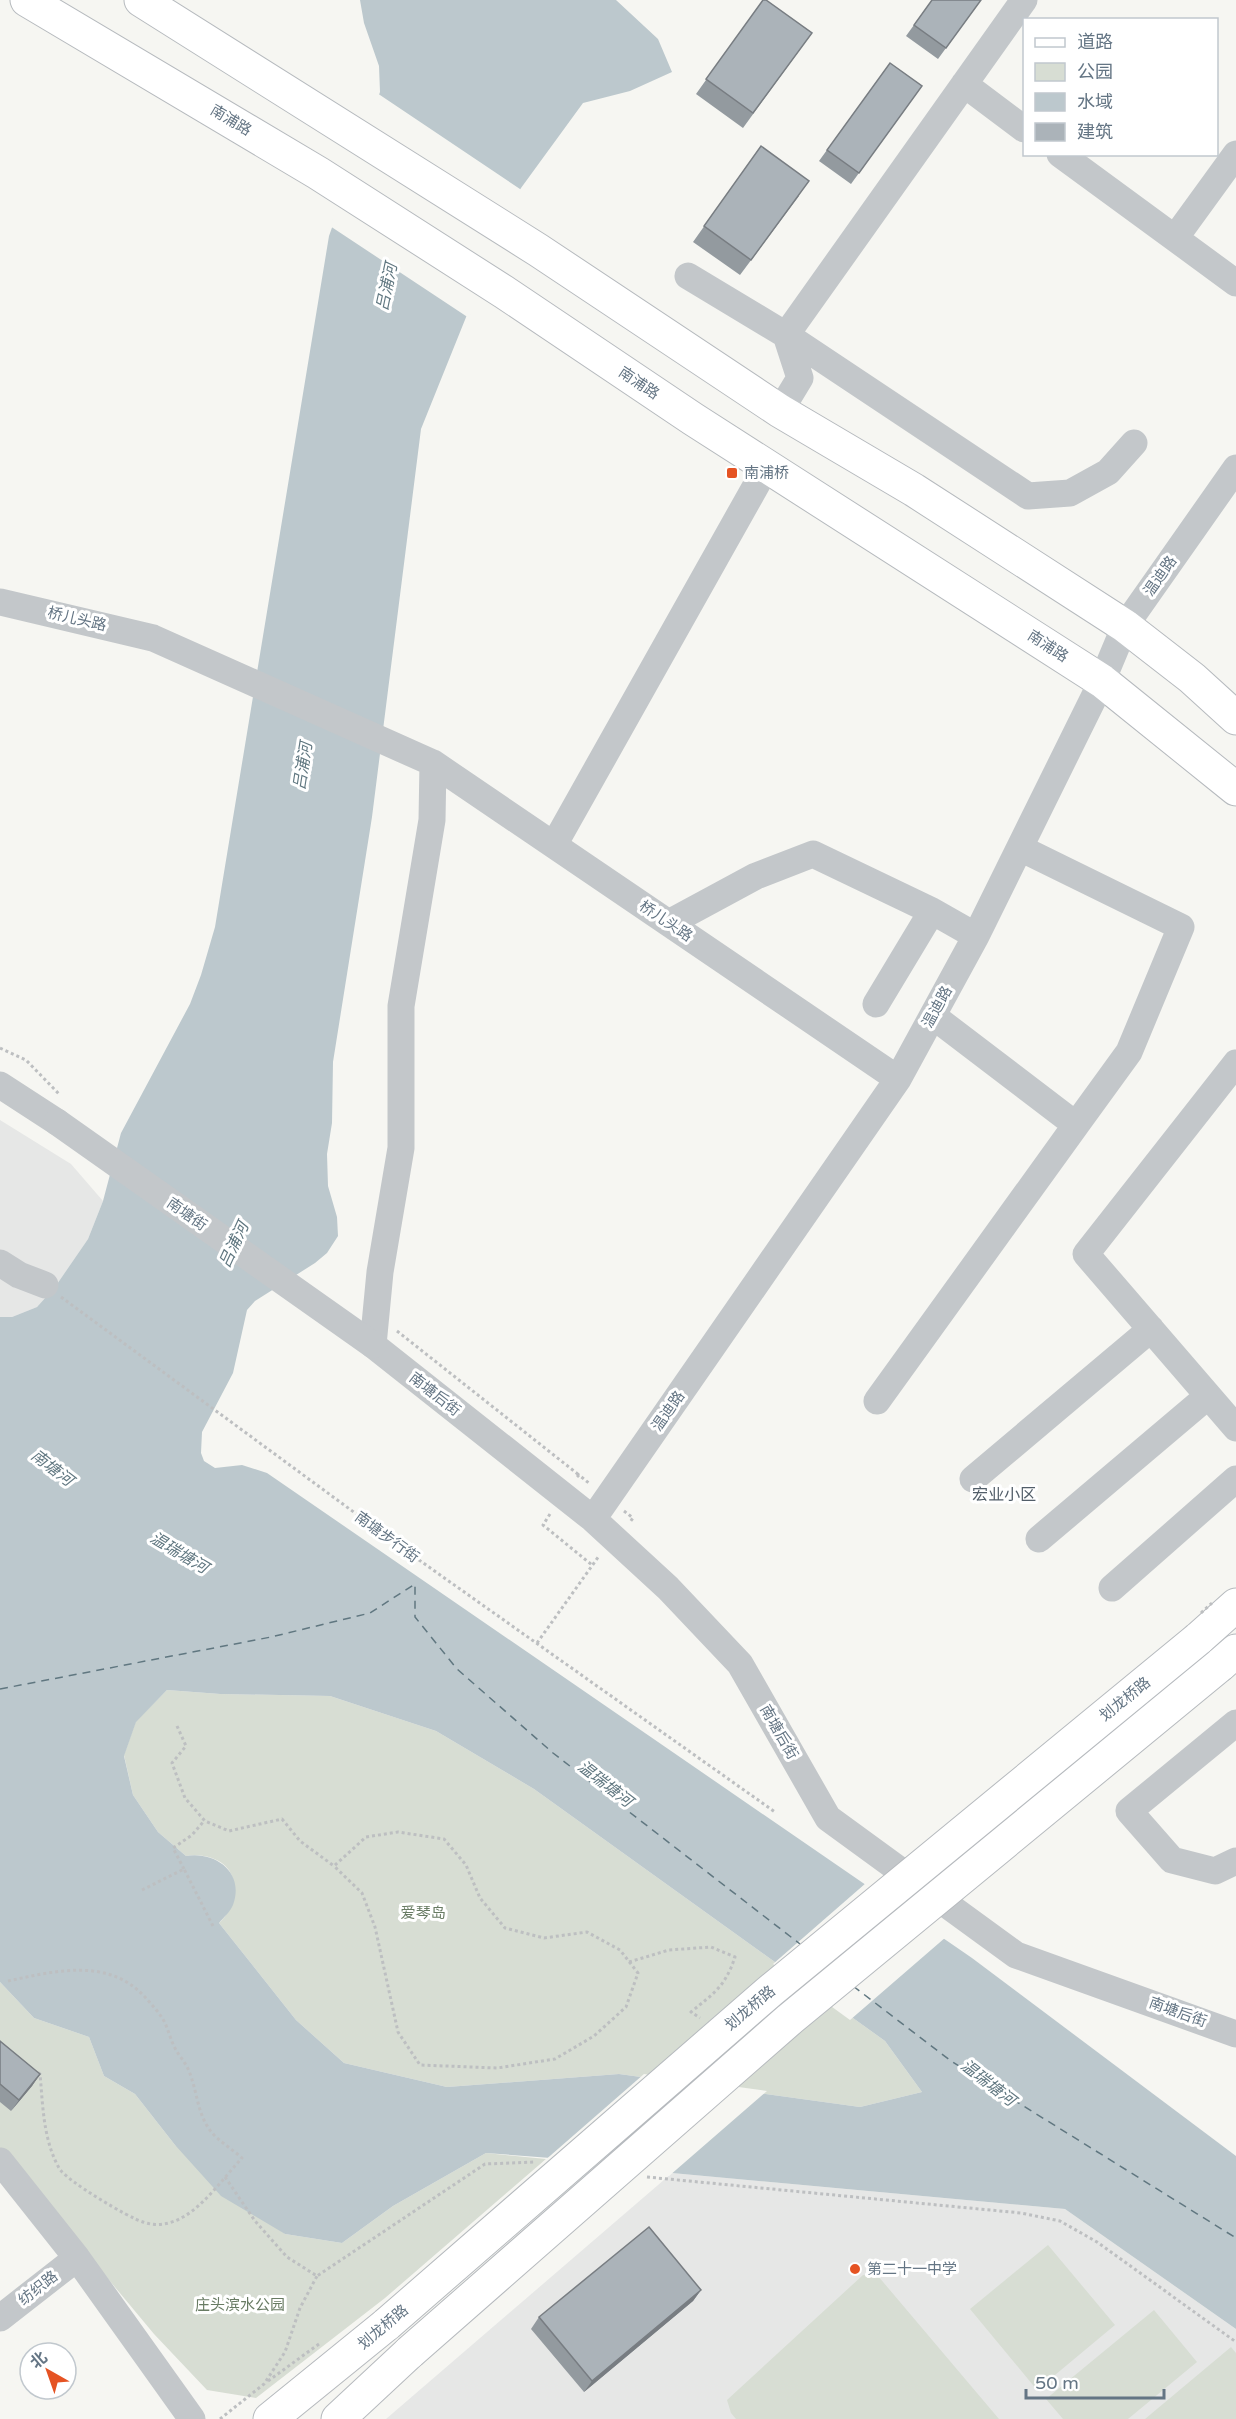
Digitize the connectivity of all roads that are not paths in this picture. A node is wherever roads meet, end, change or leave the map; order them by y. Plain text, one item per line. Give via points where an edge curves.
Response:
1 (27, 0) edge
2 (141, 0) edge
3 (1024, 0) edge
4 (964, 84) junction
5 (1023, 128) edge
6 (1236, 154) edge
7 (1063, 156) edge
8 (1175, 238) junction
9 (688, 276) dead end
10 (1236, 283) edge
11 (786, 335) junction
12 (780, 411) junction
13 (1134, 443) dead end
14 (767, 466) junction
15 (1236, 468) edge
16 (0, 602) edge
17 (1125, 626) junction
18 (1102, 681) junction
19 (1236, 718) edge
20 (433, 763) junction
21 (1236, 789) edge
22 (555, 845) junction
23 (1020, 848) junction
24 (932, 911) junction
25 (669, 923) junction
26 (976, 936) junction
27 (876, 1004) dead end
28 (933, 1016) junction
29 (1235, 1065) edge
30 (898, 1079) junction
31 (0, 1085) edge
32 (1076, 1125) junction
33 (0, 1263) edge
34 (45, 1285) road end
35 (1151, 1329) junction
36 (372, 1345) junction
37 (1208, 1396) junction
38 (877, 1401) dead end
39 (1236, 1428) edge
40 (973, 1479) dead end
41 (1236, 1479) edge
42 (601, 1508) junction
43 (1040, 1539) dead end
44 (1112, 1588) dead end
45 (1236, 1605) edge
46 (1228, 1658) edge
47 (1236, 1723) edge
48 (1236, 1861) edge
49 (1236, 2034) edge
50 (0, 2161) edge
51 (77, 2258) junction
52 (0, 2318) edge
53 (192, 2419) edge
54 (270, 2419) edge
55 (338, 2419) edge

1 - 14 main road, 南浦路 via 318,173
2 - 12 main road via 538,250
3 - 4 street
4 - 5 street
4 - 11 street
6 - 8 street
7 - 8 street
8 - 10 street
9 - 11 street
11 - 12 street via 800,378
11 - 13 street via 1028,496 1070,493 1108,472
12 - 17 main road via 914,490
14 - 18 main road, 南浦路
14 - 22 street
15 - 17 street, 温迪路
16 - 20 street, 桥儿头路 via 153,638
17 - 18 street, 温迪路
17 - 19 main road
18 - 21 main road, 南浦路
18 - 23 street, 温迪路
20 - 22 street, 桥儿头路
20 - 36 street via 432,820 401,1006 401,1148
22 - 25 street, 桥儿头路
23 - 26 street, 温迪路
23 - 32 street via 1181,927 1129,1052
24 - 25 street via 813,854 756,876
24 - 26 street
24 - 27 street
25 - 30 street, 桥儿头路
26 - 28 street, 温迪路
28 - 30 street, 温迪路
28 - 32 street
29 - 35 street via 1086,1254
30 - 42 street, 温迪路
31 - 36 street, 南塘街, bridge
32 - 38 street
33 - 34 street
35 - 37 street
35 - 40 street
36 - 42 street, 南塘后街
37 - 39 street
37 - 43 street
41 - 44 street
42 - 49 street, 南塘后街 via 615,1538 740,1664 828,1818 1016,1955
45 - 54 main road, 划龙桥路, bridge via 770,1991 387,2324
46 - 55 main road, bridge via 790,2019
47 - 48 street via 1129,1811 1172,1860 1215,1871
50 - 51 street
51 - 52 street, 纺织路
51 - 53 street

